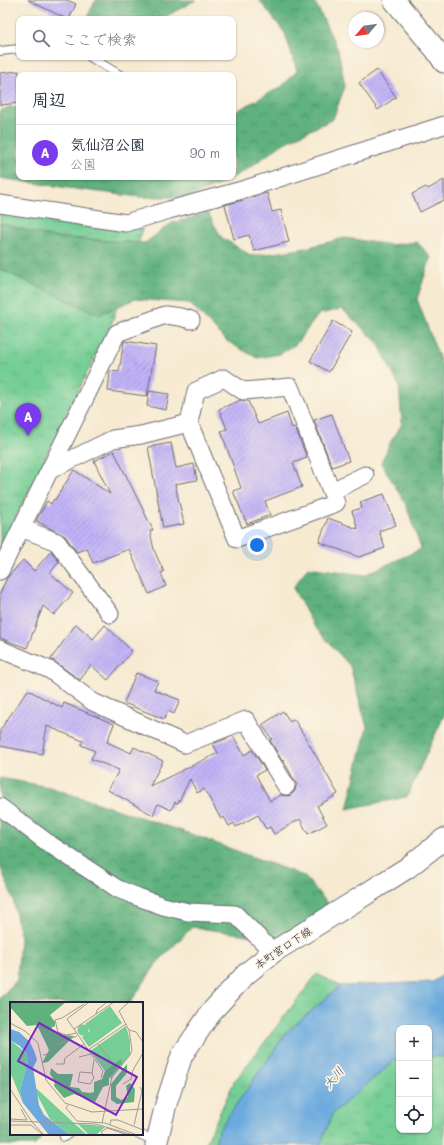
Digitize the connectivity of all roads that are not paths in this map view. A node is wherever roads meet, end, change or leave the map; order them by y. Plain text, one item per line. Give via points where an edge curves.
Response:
1 (394, 0) edge
2 (16, 49) edge
3 (0, 51) edge
4 (95, 60) edge
5 (444, 62) edge
6 (115, 72) edge
7 (444, 125) edge
8 (0, 204) edge
9 (191, 320) dead end
10 (189, 423) junction
11 (50, 470) junction
12 (365, 475) dead end
13 (332, 491) junction
14 (21, 528) junction
15 (0, 569) edge
16 (110, 614) dead end
17 (0, 649) edge
18 (286, 786) dead end
19 (0, 807) edge
20 (444, 839) edge
21 (273, 952) junction
22 (151, 1140) edge

1 - 5 street
2 - 3 lane
4 - 6 lane
7 - 8 street via 242,190 126,223
9 - 11 street via 165,315 117,332
10 - 11 street via 141,435 113,438
10 - 13 street via 237,539 336,503
10 - 13 street via 196,391 224,378 243,391 290,387
11 - 14 street
12 - 13 street
14 - 15 street
14 - 16 street via 57,542
17 - 18 street via 50,670 93,702 185,744 246,720
19 - 21 street via 48,843 118,889 163,906 188,912 235,914
20 - 21 street, 本町宮口下線 via 407,868
21 - 22 street, 本町宮口下線 via 246,974 212,1011 182,1055

